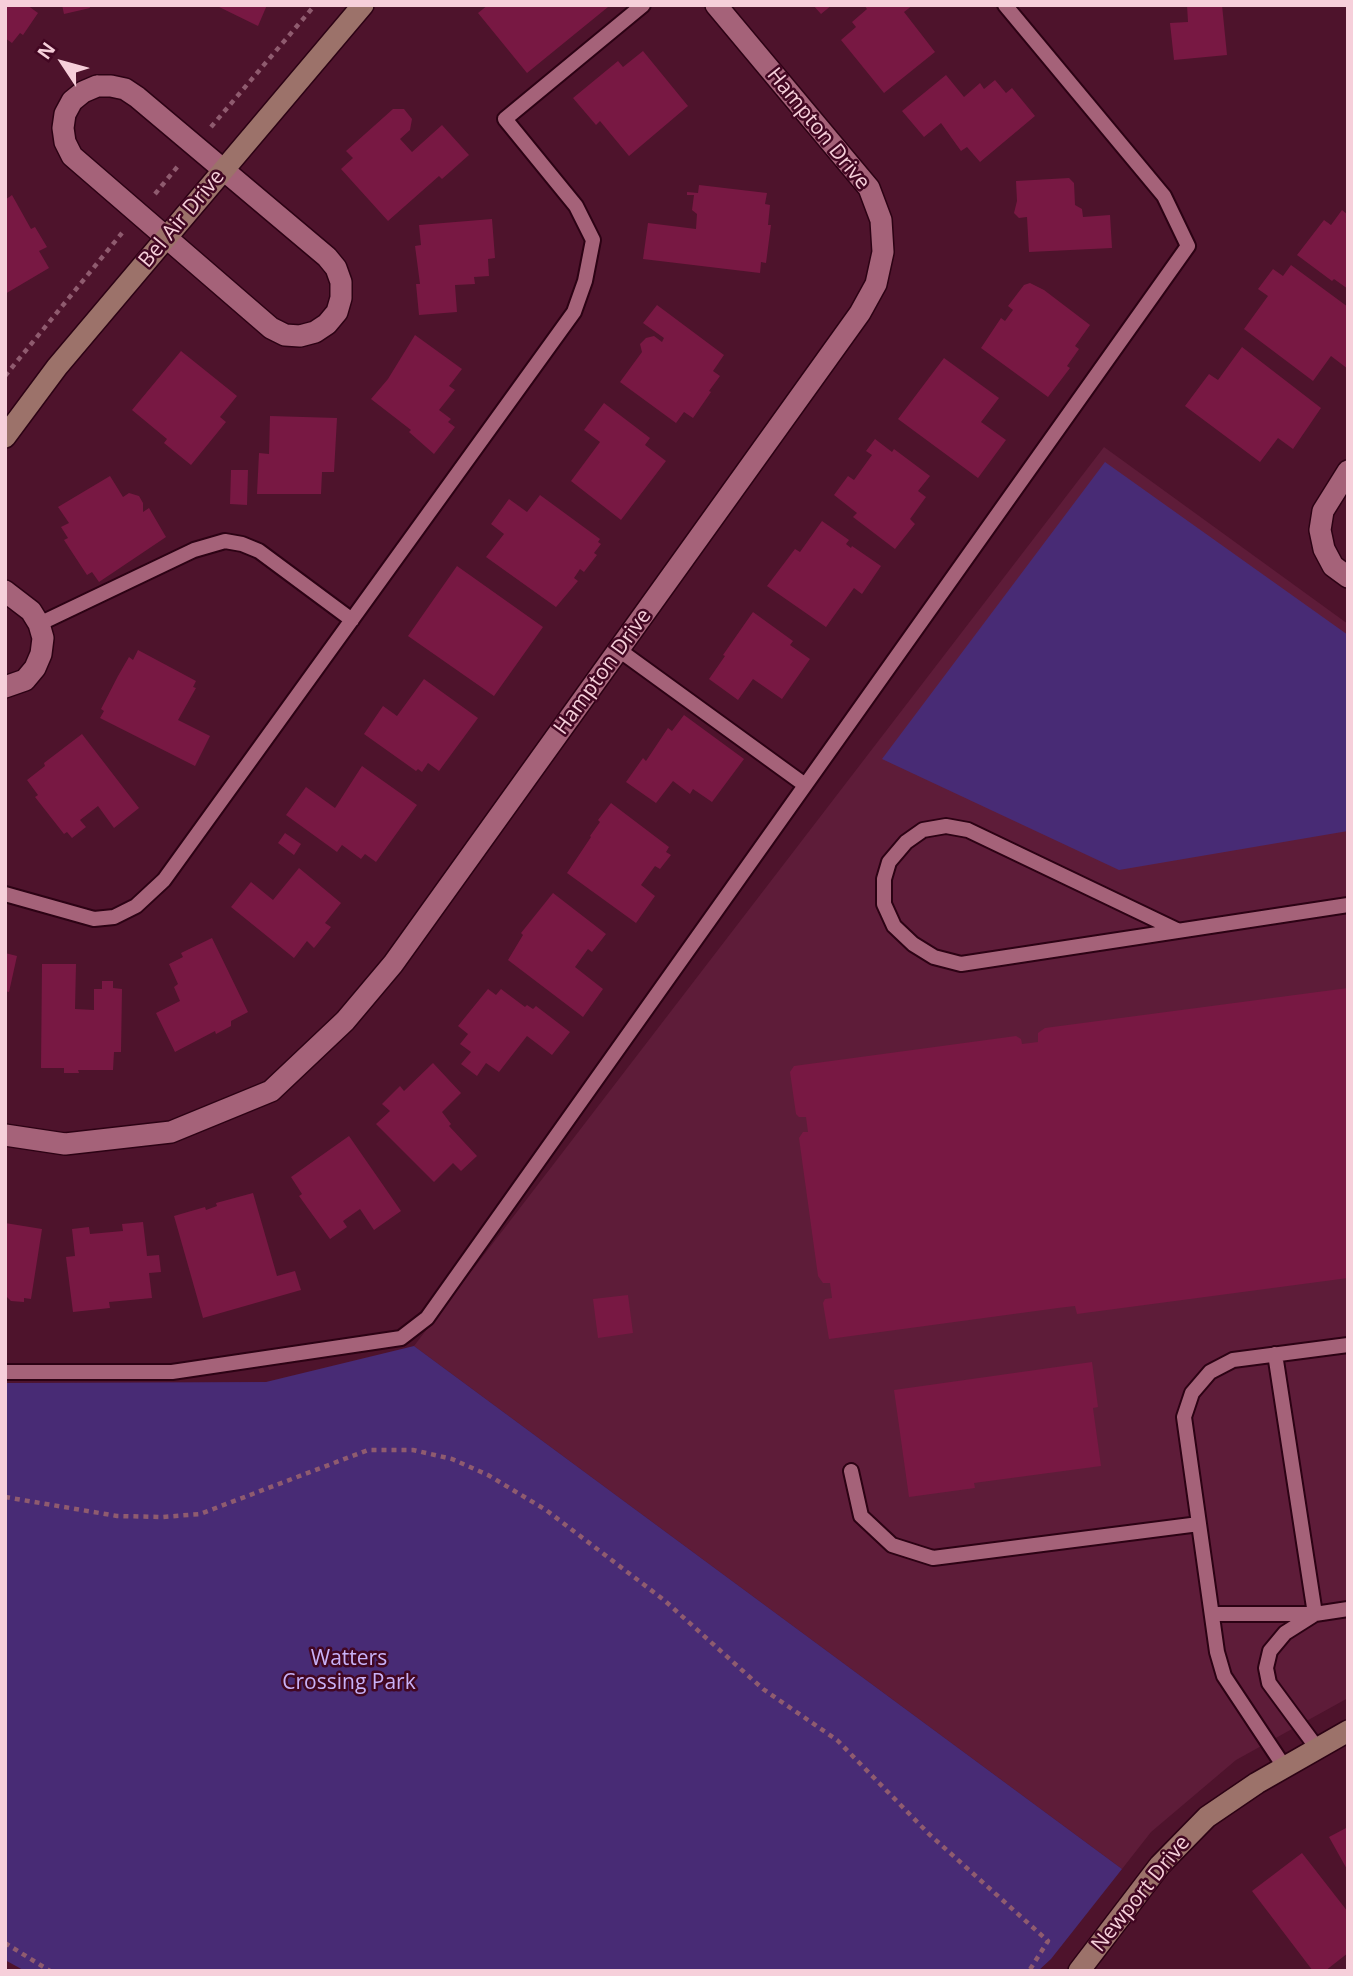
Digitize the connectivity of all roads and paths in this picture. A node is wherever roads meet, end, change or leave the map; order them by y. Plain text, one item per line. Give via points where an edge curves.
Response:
1 (315, 5) edge
2 (363, 5) edge
3 (643, 5) edge
4 (716, 5) edge
5 (1005, 5) edge
6 (195, 146) junction
7 (224, 170) junction
8 (138, 214) junction
9 (166, 238) junction
10 (5, 376) edge
11 (5, 437) edge
12 (1348, 471) edge
13 (1348, 577) edge
14 (5, 591) edge
15 (352, 620) junction
16 (39, 624) junction
17 (619, 650) junction
18 (5, 687) edge
19 (805, 785) junction
20 (5, 894) edge
21 (1348, 905) edge
22 (1177, 930) junction
23 (5, 1135) edge
24 (1348, 1345) edge
25 (1275, 1354) junction
26 (5, 1372) edge
27 (851, 1471) dead end
28 (5, 1497) edge
29 (1199, 1524) junction
30 (1348, 1609) edge
31 (1213, 1614) junction
32 (1315, 1614) junction
33 (1348, 1731) edge
34 (1317, 1748) junction
35 (1285, 1769) junction
36 (5, 1943) edge
37 (50, 1971) edge
38 (1030, 1971) edge
39 (1079, 1971) edge

1 - 6 path
2 - 7 street, Bel Air Drive
3 - 15 lane via 505,119 576,206 593,240 585,281 574,312
4 - 17 street, Hampton Drive via 869,188 881,219 883,252 876,284 860,313
5 - 19 lane via 1164,196 1188,246
6 - 7 street
6 - 8 path
6 - 8 street via 125,89 97,86 72,101 63,128 72,156
7 - 9 street, Bel Air Drive
7 - 9 street via 336,268 341,298 327,324 300,336 271,328
8 - 9 street
8 - 10 path
9 - 11 street, Bel Air Drive via 57,367
12 - 13 street via 1323,511 1320,530 1333,566
14 - 16 street via 31,611
15 - 16 lane via 259,551 225,541 194,550
15 - 20 lane via 176,867 136,906 114,917 94,919
16 - 18 street via 42,646 35,668 25,680
17 - 19 lane
17 - 23 street, Hampton Drive via 393,964 345,1021 271,1091 171,1132 65,1144
19 - 26 lane via 427,1318 401,1338 172,1372
21 - 22 lane
22 - 22 lane via 968,830 946,826 923,830 906,842 889,862 884,879 884,904 894,926 934,957 961,964
24 - 25 lane
25 - 29 lane via 1233,1360 1210,1372 1192,1394 1184,1417
25 - 32 lane
27 - 29 lane via 861,1516 892,1545 933,1558
28 - 38 path via 117,1516 200,1514 368,1450 413,1450 452,1459 488,1475 557,1518 664,1600 763,1689 837,1740 929,1834 1048,1941
29 - 31 lane
30 - 32 lane
31 - 32 lane
31 - 35 lane via 1224,1676
32 - 34 lane via 1285,1633 1270,1651 1266,1668 1269,1683
33 - 34 street, Newport Drive
34 - 35 street, Newport Drive
35 - 39 street, Newport Drive via 1231,1798 1182,1840
36 - 37 path

